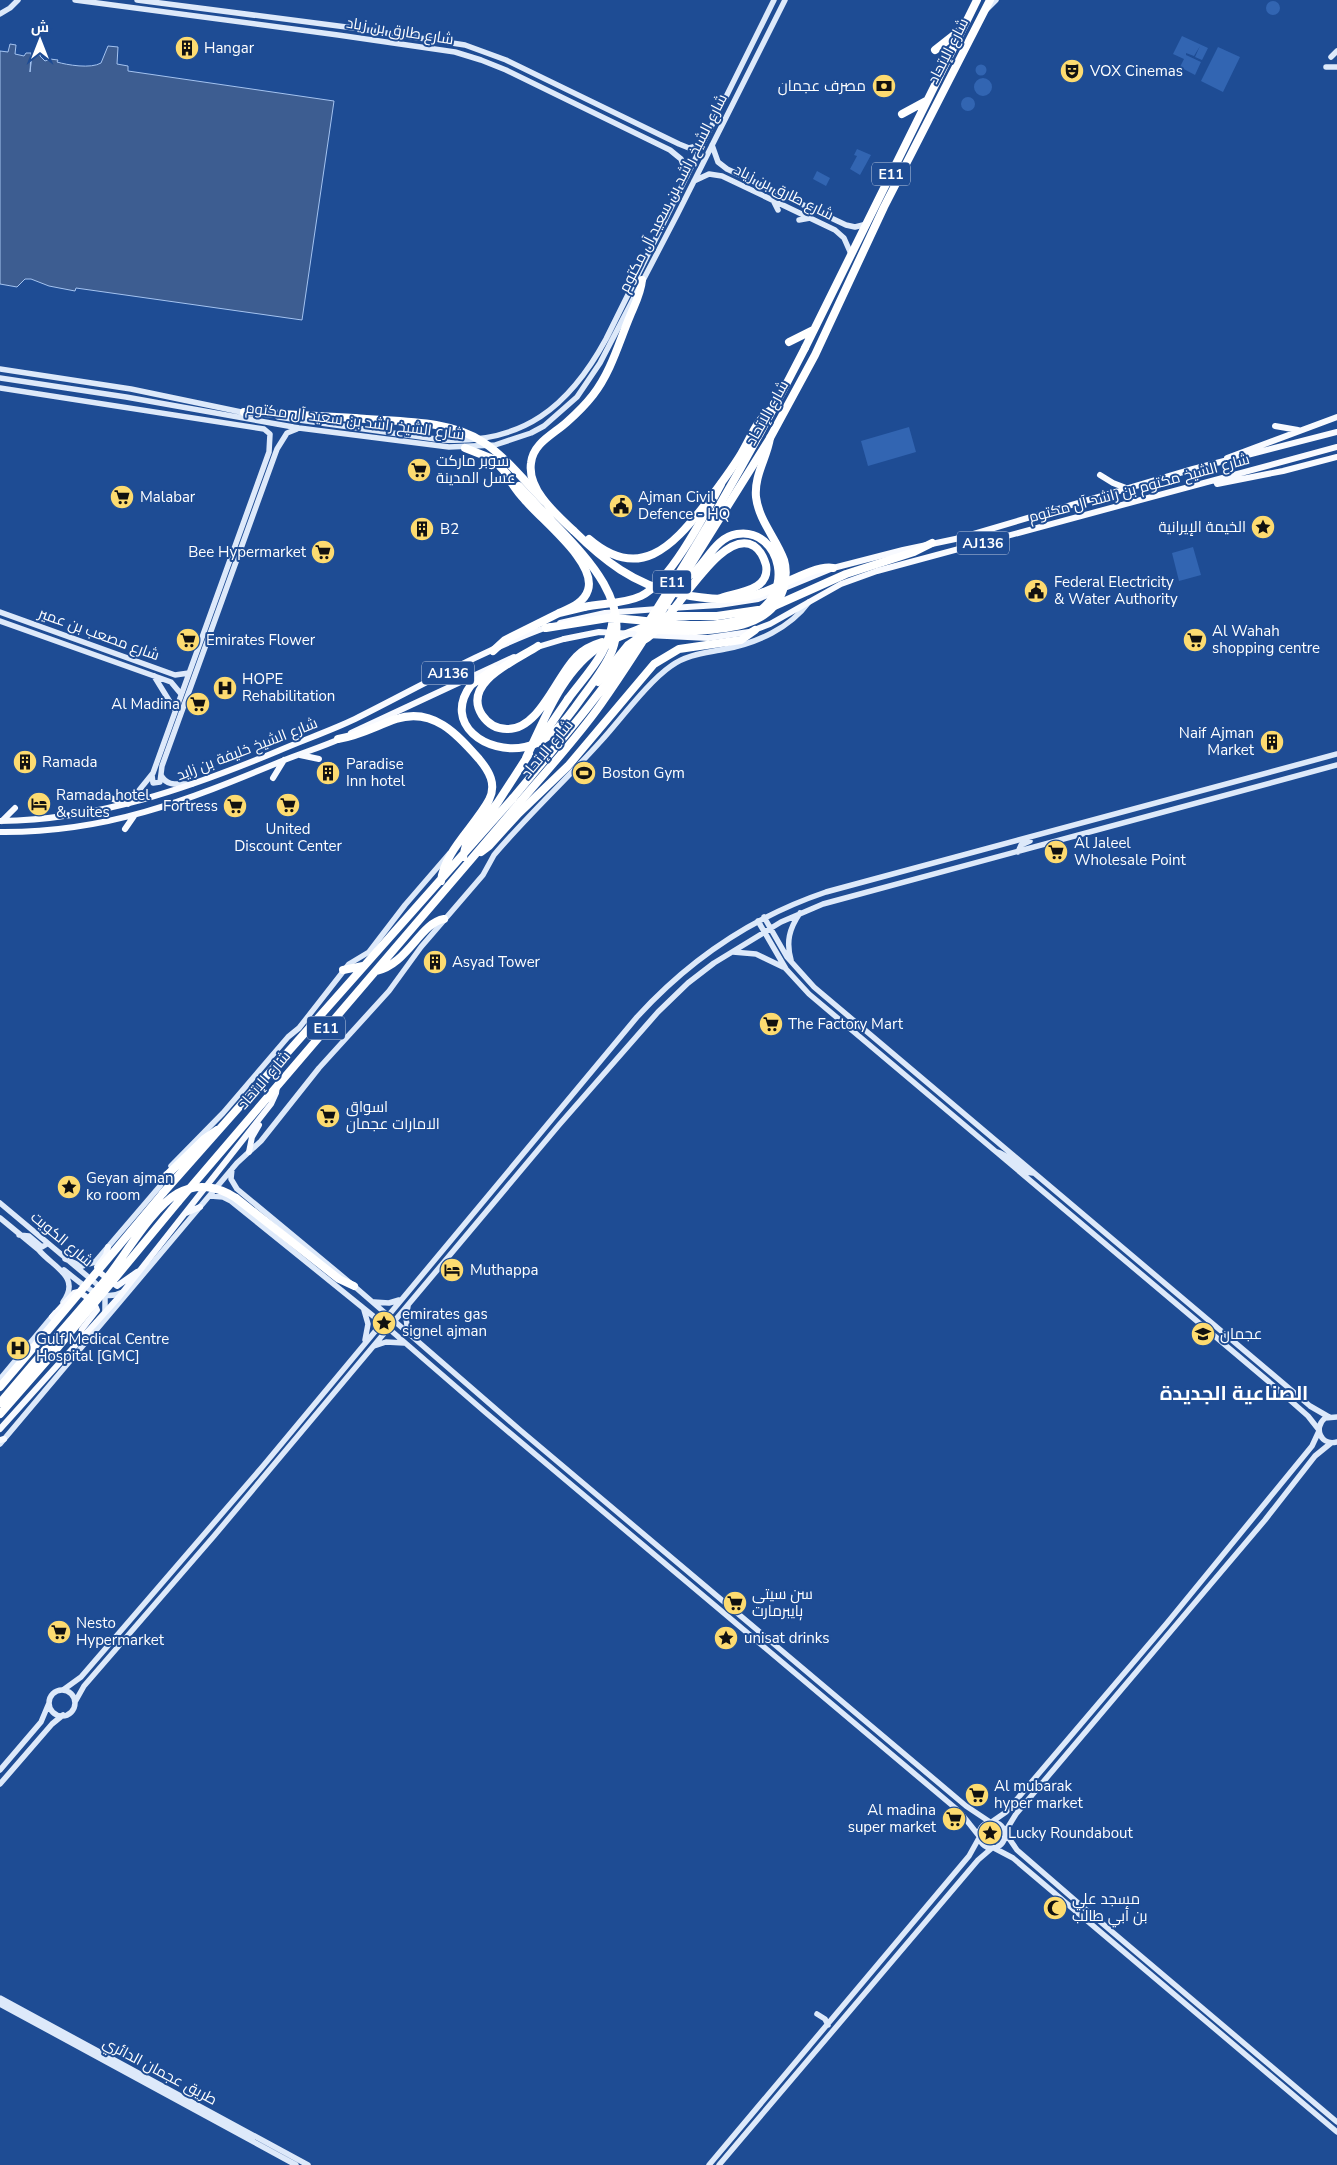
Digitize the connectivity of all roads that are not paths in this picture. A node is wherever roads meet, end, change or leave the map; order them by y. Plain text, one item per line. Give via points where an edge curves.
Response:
1 (24, 0) edge
2 (75, 0) edge
3 (137, 0) edge
4 (774, 0) edge
5 (785, 0) edge
6 (977, 0) edge
7 (990, 0) edge
8 (996, 0) edge
9 (16, 2) edge
10 (984, 12) junction
11 (0, 14) edge
12 (340, 26) junction
13 (964, 27) junction
14 (338, 34) junction
15 (935, 50) dead end
16 (1337, 51) edge
17 (1331, 57) dead end
18 (1326, 67) dead end
19 (1337, 67) edge
20 (539, 76) junction
21 (535, 84) junction
22 (928, 100) junction
23 (902, 114) dead end
24 (658, 134) junction
25 (654, 142) junction
26 (712, 144) junction
27 (701, 145) junction
28 (732, 171) junction
29 (686, 176) junction
30 (726, 178) junction
31 (694, 181) junction
32 (773, 200) junction
33 (778, 210) dead end
34 (810, 218) junction
35 (831, 219) junction
36 (799, 220) dead end
37 (867, 224) junction
38 (827, 226) junction
39 (851, 254) junction
40 (642, 280) junction
41 (813, 330) junction
42 (789, 342) dead end
43 (0, 369) edge
44 (0, 378) edge
45 (0, 388) edge
46 (126, 397) junction
47 (111, 405) junction
48 (774, 408) junction
49 (244, 412) junction
50 (223, 416) junction
51 (1337, 417) edge
52 (228, 424) junction
53 (1275, 426) dead end
54 (299, 428) junction
55 (1299, 430) junction
56 (1337, 432) edge
57 (770, 438) junction
58 (270, 441) junction
59 (279, 444) junction
60 (1337, 447) edge
61 (465, 448) junction
62 (1337, 457) edge
63 (1217, 463) junction
64 (504, 471) junction
65 (1100, 475) dead end
66 (722, 484) junction
67 (1205, 484) junction
68 (1127, 488) junction
69 (544, 501) junction
70 (561, 519) junction
71 (932, 543) junction
72 (832, 568) junction
73 (682, 579) junction
74 (718, 599) junction
75 (810, 601) junction
76 (613, 609) junction
77 (661, 609) joint
78 (0, 612) edge
79 (558, 613) junction
80 (0, 621) edge
81 (546, 628) junction
82 (755, 630) junction
83 (638, 638) junction
84 (612, 640) junction
85 (538, 646) junction
86 (493, 651) junction
87 (510, 659) junction
88 (189, 673) junction
89 (175, 675) junction
90 (154, 676) junction
91 (171, 682) junction
92 (181, 694) junction
93 (584, 694) junction
94 (175, 710) junction
95 (338, 739) junction
96 (1337, 754) edge
97 (298, 755) junction
98 (526, 758) junction
99 (318, 759) dead end
100 (284, 760) junction
101 (1337, 765) edge
102 (153, 773) junction
103 (161, 774) junction
104 (273, 778) dead end
105 (194, 784) junction
106 (106, 796) dead end
107 (517, 799) junction
108 (127, 804) junction
109 (15, 808) dead end
110 (134, 816) junction
111 (1, 821) edge
112 (1067, 827) junction
113 (125, 829) dead end
114 (0, 832) edge
115 (455, 850) junction
116 (1018, 852) junction
117 (474, 855) junction
118 (463, 857) junction
119 (441, 881) junction
120 (800, 913) junction
121 (444, 919) junction
122 (761, 919) junction
123 (767, 930) junction
124 (731, 952) junction
125 (791, 963) junction
126 (363, 966) junction
127 (786, 969) junction
128 (343, 970) junction
129 (376, 971) junction
130 (277, 1086) junction
131 (266, 1110) junction
132 (221, 1129) junction
133 (249, 1152) junction
134 (995, 1152) junction
135 (232, 1169) junction
136 (1034, 1173) junction
137 (166, 1176) junction
138 (235, 1187) junction
139 (210, 1196) junction
140 (226, 1198) junction
141 (0, 1203) edge
142 (200, 1207) junction
143 (185, 1213) junction
144 (0, 1218) edge
145 (19, 1235) junction
146 (46, 1244) junction
147 (108, 1248) junction
148 (38, 1249) junction
149 (65, 1259) junction
150 (1122, 1259) junction
151 (138, 1272) junction
152 (1156, 1276) junction
153 (354, 1286) junction
154 (123, 1292) junction
155 (105, 1296) junction
156 (403, 1297) junction
157 (371, 1301) junction
158 (410, 1302) junction
159 (363, 1308) junction
160 (105, 1312) junction
161 (388, 1315) junction
162 (52, 1317) junction
163 (394, 1321) junction
164 (381, 1323) junction
165 (388, 1328) junction
166 (408, 1333) junction
167 (79, 1340) junction
168 (363, 1344) junction
169 (406, 1344) junction
170 (372, 1347) junction
171 (0, 1379) edge
172 (0, 1387) edge
173 (0, 1403) edge
174 (485, 1412) junction
175 (1337, 1413) edge
176 (0, 1414) edge
177 (1329, 1417) junction
178 (1337, 1418) edge
179 (0, 1429) edge
180 (520, 1430) junction
181 (1319, 1430) junction
182 (1, 1441) edge
183 (1334, 1443) edge
184 (1167, 1623) junction
185 (1163, 1640) junction
186 (764, 1646) junction
187 (1141, 1652) junction
188 (797, 1663) junction
189 (1136, 1671) junction
190 (63, 1690) junction
191 (74, 1702) junction
192 (49, 1703) junction
193 (62, 1716) junction
194 (0, 1770) edge
195 (0, 1784) edge
196 (991, 1822) junction
197 (1006, 1833) junction
198 (979, 1837) junction
199 (993, 1848) junction
200 (0, 1998) edge
201 (0, 2004) edge
202 (817, 2014) dead end
203 (828, 2023) junction
204 (827, 2037) junction
205 (1264, 2070) junction
206 (1283, 2075) junction
207 (1284, 2089) junction
208 (1307, 2097) junction
209 (1337, 2122) edge
210 (1337, 2132) edge
211 (296, 2165) edge
212 (308, 2165) edge
213 (709, 2165) edge
214 (719, 2165) edge

1 - 9 main road
2 - 14 main road, شارع طارق بن زياد
3 - 12 main road, شارع طارق بن زياد
4 - 27 main road, شارع الشيخ راشد بن سعيد آل مكتوم
5 - 26 main road, شارع الشيخ راشد بن سعيد آل مكتوم
6 - 13 highway, شارع الإتحاد / E11
7 - 10 highway, شارع الإتحاد / E11
8 - 10 main road, شارع الإتحاد
9 - 11 main road
10 - 57 highway, شارع الإتحاد / E11 via 884,207 815,355
12 - 14 main road
12 - 20 main road, شارع طارق بن زياد via 465,46
13 - 15 highway
13 - 22 highway, شارع الإتحاد / E11
14 - 21 main road, شارع طارق بن زياد via 455,52
16 - 17 main road
18 - 19 main road
20 - 21 main road
20 - 24 main road, شارع طارق بن زياد
21 - 25 main road, شارع طارق بن زياد
22 - 23 highway
22 - 37 highway, شارع الإتحاد / E11
24 - 25 main road
24 - 27 main road, شارع طارق بن زياد via 684,146
25 - 29 main road, شارع طارق بن زياد via 678,155
26 - 28 main road, شارع طارق بن زياد via 718,162
26 - 31 main road, شارع الشيخ راشد بن سعيد آل مكتوم
27 - 29 main road, شارع الشيخ راشد بن سعيد آل مكتوم
28 - 30 main road
28 - 35 main road, شارع طارق بن زياد
29 - 49 main road, شارع الشيخ راشد بن سعيد آل مكتوم via 592,364 564,397 526,425 496,437 456,440
30 - 31 main road, شارع طارق بن زياد via 709,174
30 - 32 main road, شارع طارق بن زياد
31 - 40 main road, شارع الشيخ راشد بن سعيد آل مكتوم
32 - 33 main road
32 - 34 main road, شارع طارق بن زياد
34 - 36 main road
34 - 38 main road, شارع طارق بن زياد
35 - 37 main road, شارع طارق بن زياد via 850,226
35 - 38 main road
37 - 39 highway, شارع الإتحاد / E11
38 - 39 main road, شارع طارق بن زياد via 844,238
39 - 41 highway, شارع الإتحاد / E11
40 - 61 main road, شارع الشيخ راشد بن سعيد آل مكتوم via 600,363 564,410 544,426 519,439
40 - 69 highway via 612,362 601,382 584,405 534,452 531,472
41 - 42 highway
41 - 48 highway, شارع الإتحاد / E11, bridge
43 - 49 main road, شارع الشيخ راشد بن سعيد آل مكتوم via 131,389
44 - 46 main road, شارع الشيخ راشد بن سعيد آل مكتوم
45 - 47 main road
46 - 47 main road
46 - 50 main road, شارع الشيخ راشد بن سعيد آل مكتوم
47 - 52 main road
48 - 66 highway, bridge via 761,419
48 - 83 highway, شارع الإتحاد / E11, bridge
49 - 69 highway, bridge via 355,418 452,428 484,442 498,453
50 - 52 main road
50 - 54 main road, شارع الشيخ راشد بن سعيد آل مكتوم
51 - 55 main road
52 - 58 main road via 264,429 270,434
53 - 55 main road
54 - 59 main road via 287,434
54 - 61 main road, شارع الشيخ راشد بن سعيد آل مكتوم
55 - 63 main road
56 - 63 main road, شارع الشيخ مكتوم بن راشد آل مكتوم / AJ136
57 - 73 highway, شارع الإتحاد / E11, bridge
57 - 83 highway, bridge via 758,473 756,497 763,521 784,559 786,575 782,592 770,611 749,623 726,629 658,629
58 - 59 main road via 277,437
58 - 88 main road via 269,452
59 - 103 main road
60 - 67 main road, شارع الشيخ مكتوم بن راشد آل مكتوم / AJ136
61 - 64 highway via 488,456
62 - 67 main road via 1267,475
63 - 68 main road, شارع الشيخ مكتوم بن راشد آل مكتوم / AJ136
64 - 76 highway, bridge via 596,571
64 - 79 highway via 524,500 576,555 587,572 589,585 586,595 577,604
65 - 68 main road
66 - 70 highway, bridge via 680,536 663,550 644,557 619,557 603,550
66 - 79 highway, bridge via 654,587 627,600
67 - 75 main road, شارع الشيخ مكتوم بن راشد آل مكتوم / AJ136 via 897,565 859,577
68 - 71 main road, شارع الشيخ مكتوم بن راشد آل مكتوم / AJ136 via 960,538
69 - 70 highway
70 - 74 highway via 601,556 643,583 677,594
71 - 72 main road, شارع الشيخ مكتوم بن راشد آل مكتوم / AJ136
71 - 84 highway via 846,574 775,605 737,614 666,618
72 - 74 highway via 820,568 757,594
72 - 77 main road, شارع الشيخ مكتوم بن راشد آل مكتوم / AJ136 via 758,599
73 - 81 highway, bridge via 691,575 722,540 742,534 753,536 767,545 779,571 778,585 772,598 759,612 740,620 701,624 608,618
73 - 83 highway, شارع الإتحاد / E11, bridge
74 - 83 highway, bridge via 750,590 762,582 766,564 753,546 738,543 723,550 661,627
75 - 82 main road, شارع الشيخ مكتوم بن راشد آل مكتوم / AJ136
75 - 121 main road via 801,613 771,634 736,647 688,657 665,671 496,852 483,875
76 - 93 highway, bridge via 618,627 612,652
76 - 98 highway, bridge via 612,630 606,646
77 - 81 main road, شارع الشيخ خليفة بن زايد / AJ136 via 590,615
78 - 89 main road, شارع مصعب بن عمير
79 - 86 highway via 505,640
80 - 90 main road, شارع مصعب بن عمير
81 - 86 main road, شارع الشيخ خليفة بن زايد / AJ136
82 - 83 main road, شارع الشيخ مكتوم بن راشد آل مكتوم / AJ136 via 708,638
82 - 117 highway via 741,640 679,649 654,664 561,774 489,846
83 - 85 main road, شارع الشيخ خليفة بن زايد / AJ136, bridge via 599,632
83 - 93 highway, bridge
83 - 107 highway, شارع الإتحاد / E11, bridge
84 - 85 highway via 588,647 576,657 525,725 505,729 494,726 479,709 478,697 483,683
84 - 98 highway via 590,654 571,673
85 - 87 main road, شارع الشيخ خليفة بن زايد / AJ136
86 - 105 main road, شارع الشيخ خليفة بن زايد / AJ136 via 352,720
87 - 93 highway, bridge via 471,685 462,704 465,723 470,732 482,741 508,748 526,747 548,737
87 - 95 main road, شارع الشيخ خليفة بن زايد / AJ136
88 - 89 main road, شارع مصعب بن عمير
88 - 92 main road
89 - 91 main road via 176,680
90 - 91 main road, شارع مصعب بن عمير
90 - 94 main road
91 - 92 main road
92 - 94 main road
94 - 102 main road
95 - 97 main road, شارع الشيخ خليفة بن زايد / AJ136
95 - 115 highway via 414,717 433,720 455,733 487,768 492,784 488,802
96 - 112 main road
97 - 99 main road
97 - 100 main road, شارع الشيخ خليفة بن زايد / AJ136
98 - 118 highway via 466,845
100 - 104 main road
100 - 110 main road, شارع الشيخ خليفة بن زايد / AJ136 via 201,795
101 - 116 main road
102 - 103 main road via 155,783 160,782
102 - 108 main road
103 - 105 main road via 170,784
105 - 108 main road, شارع الشيخ خليفة بن زايد / AJ136
106 - 108 main road
107 - 117 highway, شارع الإتحاد / E11
107 - 118 highway, شارع الإتحاد / E11
108 - 111 main road, شارع الشيخ خليفة بن زايد / AJ136 via 66,816
109 - 111 main road
110 - 113 main road
110 - 114 main road, شارع الشيخ خليفة بن زايد / AJ136 via 73,827
112 - 116 main road via 1056,834 1023,843
112 - 122 main road via 842,887
115 - 119 highway via 445,865
115 - 128 main road via 443,859 369,952
116 - 120 main road via 856,894
117 - 129 highway, شارع الإتحاد / E11
118 - 119 highway, شارع الإتحاد / E11
119 - 126 highway, شارع الإتحاد / E11
120 - 123 main road
120 - 125 main road via 788,938
121 - 129 highway via 431,925 395,963
121 - 133 main road via 385,996
122 - 123 main road
122 - 156 main road via 698,959 651,1002
123 - 124 main road
123 - 125 main road
123 - 127 main road
124 - 127 main road via 756,954
124 - 158 main road via 688,983 658,1012
125 - 136 main road via 814,987
126 - 128 highway
126 - 132 highway, شارع الإتحاد / E11
127 - 134 main road via 809,994
128 - 137 main road via 298,1028
129 - 130 highway, شارع الإتحاد / E11
130 - 131 main road
130 - 176 highway, شارع الإتحاد / E11, bridge
131 - 133 main road via 252,1137
131 - 143 main road
132 - 137 highway via 207,1136
132 - 172 highway, شارع الإتحاد / E11, bridge
133 - 135 main road
134 - 136 main road via 1003,1154 1026,1172
134 - 150 main road
135 - 138 main road via 231,1179
135 - 139 main road
136 - 152 main road
137 - 147 main road
138 - 140 main road via 228,1190
138 - 153 main road
139 - 140 main road
139 - 142 main road
140 - 159 main road
141 - 146 main road, شارع الكويت
142 - 143 main road
142 - 182 main road
143 - 151 main road
144 - 145 main road, شارع الكويت
145 - 146 main road via 29,1236 42,1247
145 - 148 main road, شارع الكويت
146 - 149 main road, شارع الكويت
147 - 149 main road via 88,1266
147 - 151 main road via 97,1267 99,1272 118,1286
148 - 155 main road, شارع الكويت via 94,1292
148 - 162 main road via 64,1273 70,1284 68,1294
149 - 155 main road, شارع الكويت via 99,1286
150 - 152 main road via 1132,1258
150 - 181 main road via 1308,1416
151 - 154 main road
152 - 177 main road via 1310,1406
153 - 157 main road
153 - 173 highway, bridge via 339,1279 236,1198 220,1190 189,1189 171,1198 155,1215
154 - 155 main road
154 - 160 main road
155 - 160 main road
156 - 157 main road via 389,1303
156 - 161 main road
157 - 161 main road
158 - 163 main road
158 - 166 main road via 406,1318
159 - 164 main road
159 - 168 main road via 368,1324
160 - 167 main road
161 - 163 main road
161 - 164 main road
162 - 167 main road via 74,1293 82,1293 97,1310 82,1329
162 - 171 main road
163 - 165 main road
163 - 166 main road
164 - 165 main road
164 - 168 main road
165 - 169 main road
165 - 170 main road
166 - 180 main road
167 - 179 main road
168 - 190 main road via 263,1466 81,1677
169 - 170 main road via 386,1342
169 - 174 main road
170 - 191 main road via 84,1686
174 - 180 main road via 494,1412
174 - 186 main road
175 - 177 main road
177 - 178 main road
177 - 181 main road via 1323,1420
180 - 188 main road
181 - 183 main road via 1323,1439
181 - 184 main road via 1312,1446
183 - 185 main road via 1315,1456
184 - 185 main road via 1157,1637
184 - 187 main road
185 - 189 main road
186 - 188 main road via 791,1665
186 - 198 main road via 960,1812
187 - 189 main road via 1145,1655
187 - 196 main road via 1006,1812
188 - 196 main road via 966,1806
189 - 197 main road via 1020,1809
190 - 191 main road via 71,1694
190 - 192 main road via 55,1693
191 - 193 main road via 72,1710
192 - 193 main road via 54,1713
192 - 194 main road via 41,1722
193 - 195 main road
196 - 197 main road via 1001,1825
196 - 198 main road via 980,1828
197 - 199 main road via 1001,1845
197 - 206 main road via 1014,1847 1032,1863
198 - 199 main road via 984,1845
198 - 203 main road via 972,1852
199 - 204 main road via 978,1860
199 - 205 main road via 1013,1858
200 - 212 main road, طريق عجمان الدائري
201 - 211 main road, طريق عجمان الدائري
202 - 203 main road
203 - 204 main road
203 - 213 main road
204 - 214 main road
205 - 206 main road
205 - 207 main road
206 - 208 main road
207 - 208 main road via 1289,2086
207 - 210 main road
208 - 209 main road

